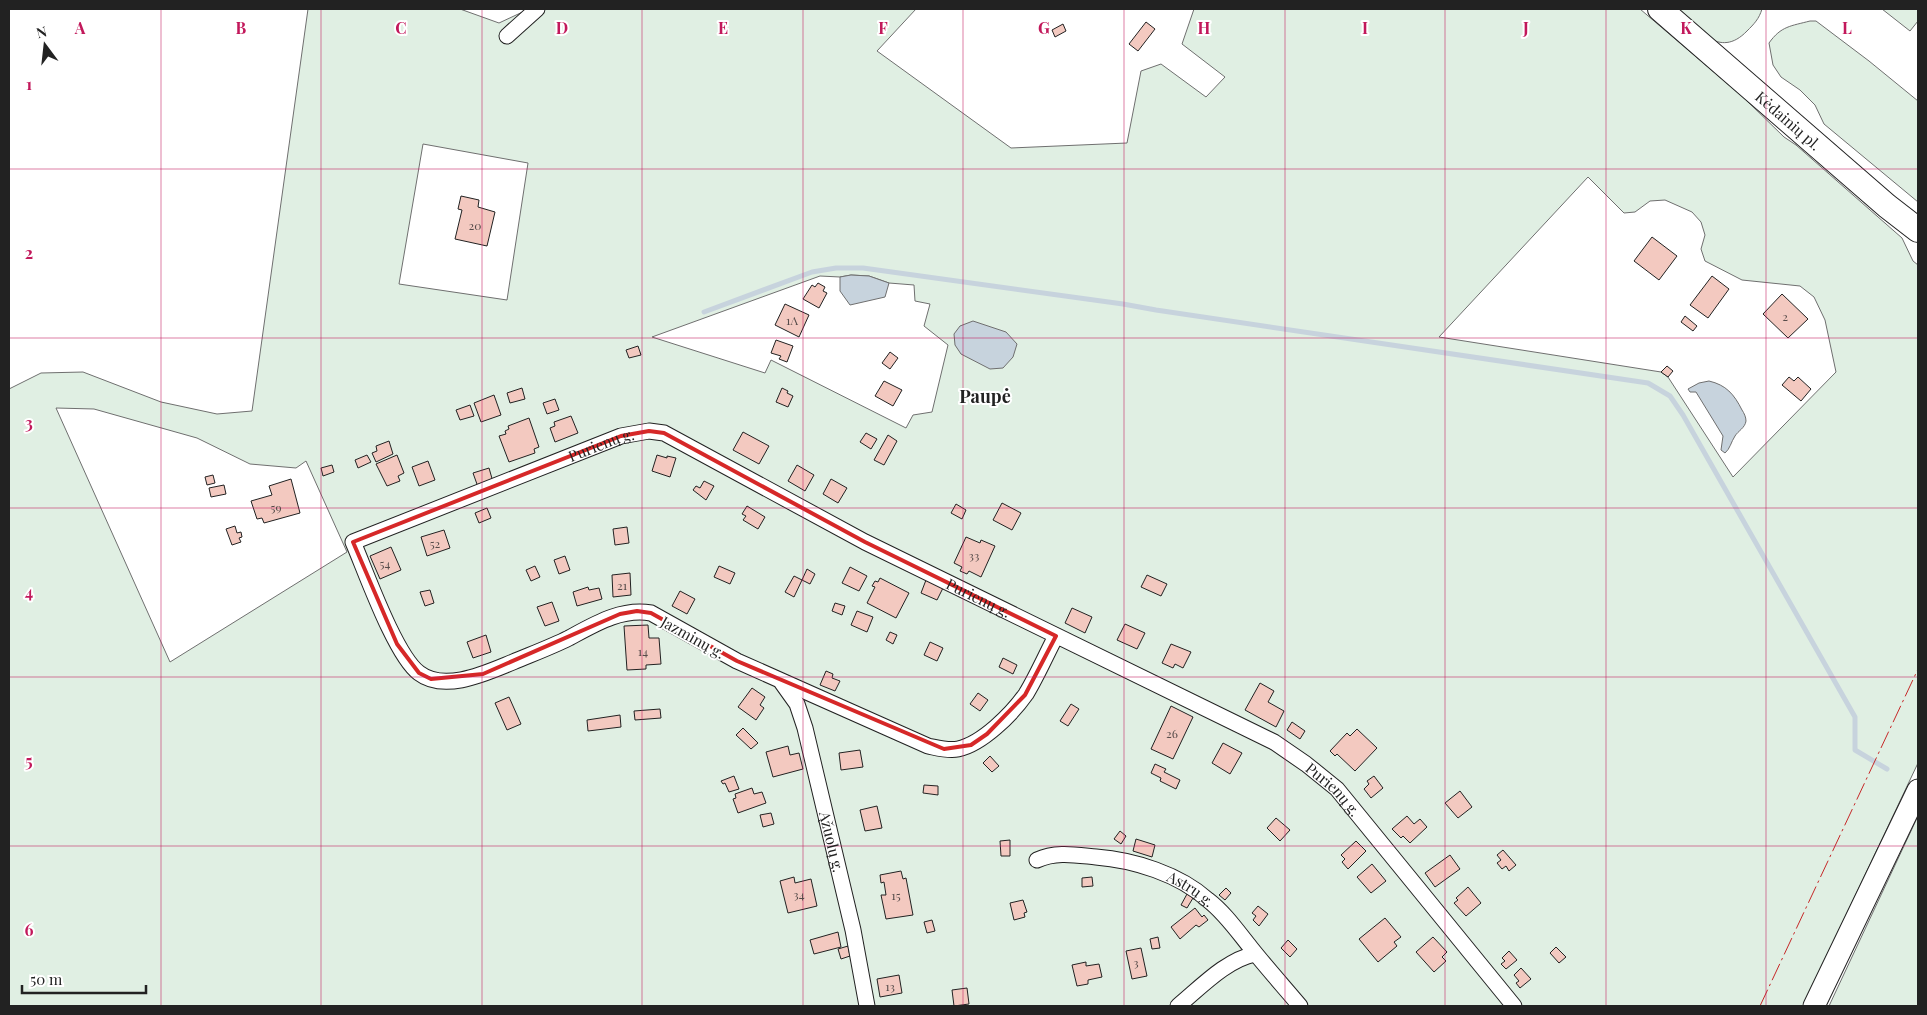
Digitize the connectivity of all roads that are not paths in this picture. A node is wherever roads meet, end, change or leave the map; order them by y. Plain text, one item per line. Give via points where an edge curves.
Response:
1 (537, 9) edge
2 (1660, 9) edge
3 (507, 36) dead end
4 (1918, 230) edge
5 (353, 542) joint
6 (1056, 636) junction
7 (781, 682) junction
8 (1918, 790) edge
9 (1037, 860) dead end
10 (1255, 954) junction
11 (867, 1006) edge
12 (1178, 1006) edge
13 (1300, 1006) edge
14 (1514, 1006) edge
15 (1814, 1006) edge

1 - 3 street
2 - 4 main road, Kėdainių pl.
5 - 6 street, Purienų g. via 621,436 649,431 664,434 865,542
5 - 7 street, Jazminų g. via 397,644 419,673 431,679 442,681 483,674 553,647 620,614 637,611 651,613 736,661
6 - 7 street, Jazminų g. via 1020,701 987,734 971,745 957,749 928,746
6 - 14 street, Purienų g. via 1274,742 1337,789
7 - 11 street, Ąžuolų g. via 797,704 805,728 853,930
8 - 15 main road
9 - 10 street, Astrų g. via 1059,854 1140,864 1194,889 1209,900
10 - 12 street via 1223,969
10 - 13 street, Astrų g.

